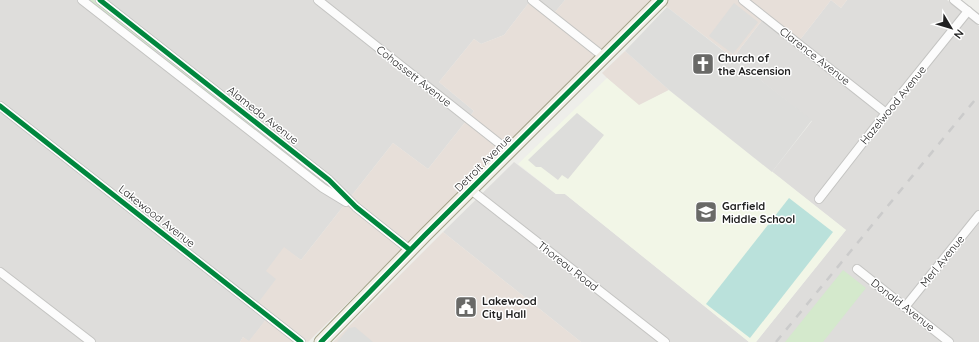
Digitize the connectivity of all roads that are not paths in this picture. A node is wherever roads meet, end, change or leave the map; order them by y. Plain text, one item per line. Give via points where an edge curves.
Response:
1 (82, 0) edge
2 (100, 0) edge
3 (318, 0) edge
4 (532, 0) edge
5 (661, 0) edge
6 (743, 0) edge
7 (954, 0) edge
8 (968, 11) junction
9 (979, 20) edge
10 (164, 50) junction
11 (604, 57) junction
12 (157, 59) junction
13 (0, 106) edge
14 (886, 113) junction
15 (509, 151) junction
16 (471, 190) junction
17 (819, 199) dead end
18 (356, 207) junction
19 (979, 215) edge
20 (410, 250) junction
21 (857, 269) dead end
22 (0, 272) edge
23 (905, 307) junction
24 (91, 342) edge
25 (301, 342) edge
26 (320, 342) edge
27 (665, 342) edge
28 (948, 342) edge

1 - 12 street, Alameda Avenue
2 - 10 street, Alameda Avenue
3 - 15 street, Cohassett Avenue
4 - 11 street
5 - 11 main road, Detroit Avenue
6 - 14 street, Clarence Avenue
7 - 8 street
8 - 9 street
8 - 14 street, Hazelwood Avenue
10 - 12 street
10 - 18 street, Alameda Avenue via 329,180
11 - 15 main road, Detroit Avenue
12 - 18 street, Alameda Avenue via 323,188
13 - 25 street, Lakewood Avenue
14 - 17 street, Hazelwood Avenue
15 - 16 main road, Detroit Avenue
16 - 20 main road, Detroit Avenue
16 - 27 street, Thoreau Road
18 - 20 street, Alameda Avenue
19 - 23 street, Merl Avenue
20 - 26 main road, Detroit Avenue
21 - 23 street, Donald Avenue
22 - 24 street
23 - 28 street, Donald Avenue

